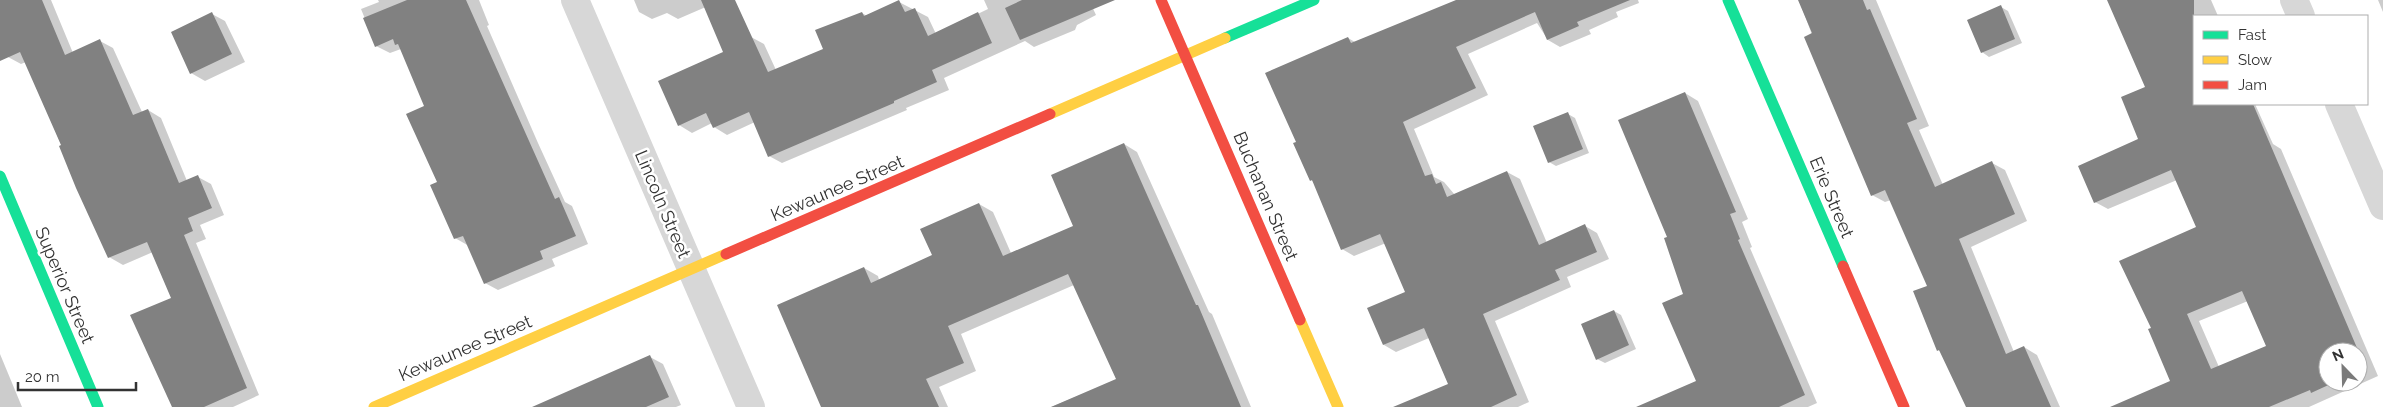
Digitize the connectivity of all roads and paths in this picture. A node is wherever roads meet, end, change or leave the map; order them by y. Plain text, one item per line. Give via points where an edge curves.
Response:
1 (575, 0) edge
2 (1161, 0) edge
3 (1314, 0) edge
4 (1728, 0) edge
5 (2294, 0) edge
6 (2301, 15) edge
7 (1185, 55) junction
8 (2339, 105) edge
9 (0, 176) edge
10 (2383, 206) edge
11 (692, 269) junction
12 (98, 407) edge
13 (374, 407) edge
14 (752, 407) edge
15 (1338, 407) edge
16 (1904, 407) edge

1 - 11 street, Lincoln Street
2 - 7 street, Buchanan Street
3 - 7 street, Kewaunee Street
4 - 16 street, Erie Street
5 - 6 street
7 - 11 street, Kewaunee Street
7 - 15 street, Buchanan Street
8 - 10 street
9 - 12 street, Superior Street
11 - 13 street, Kewaunee Street
11 - 14 street, Lincoln Street

